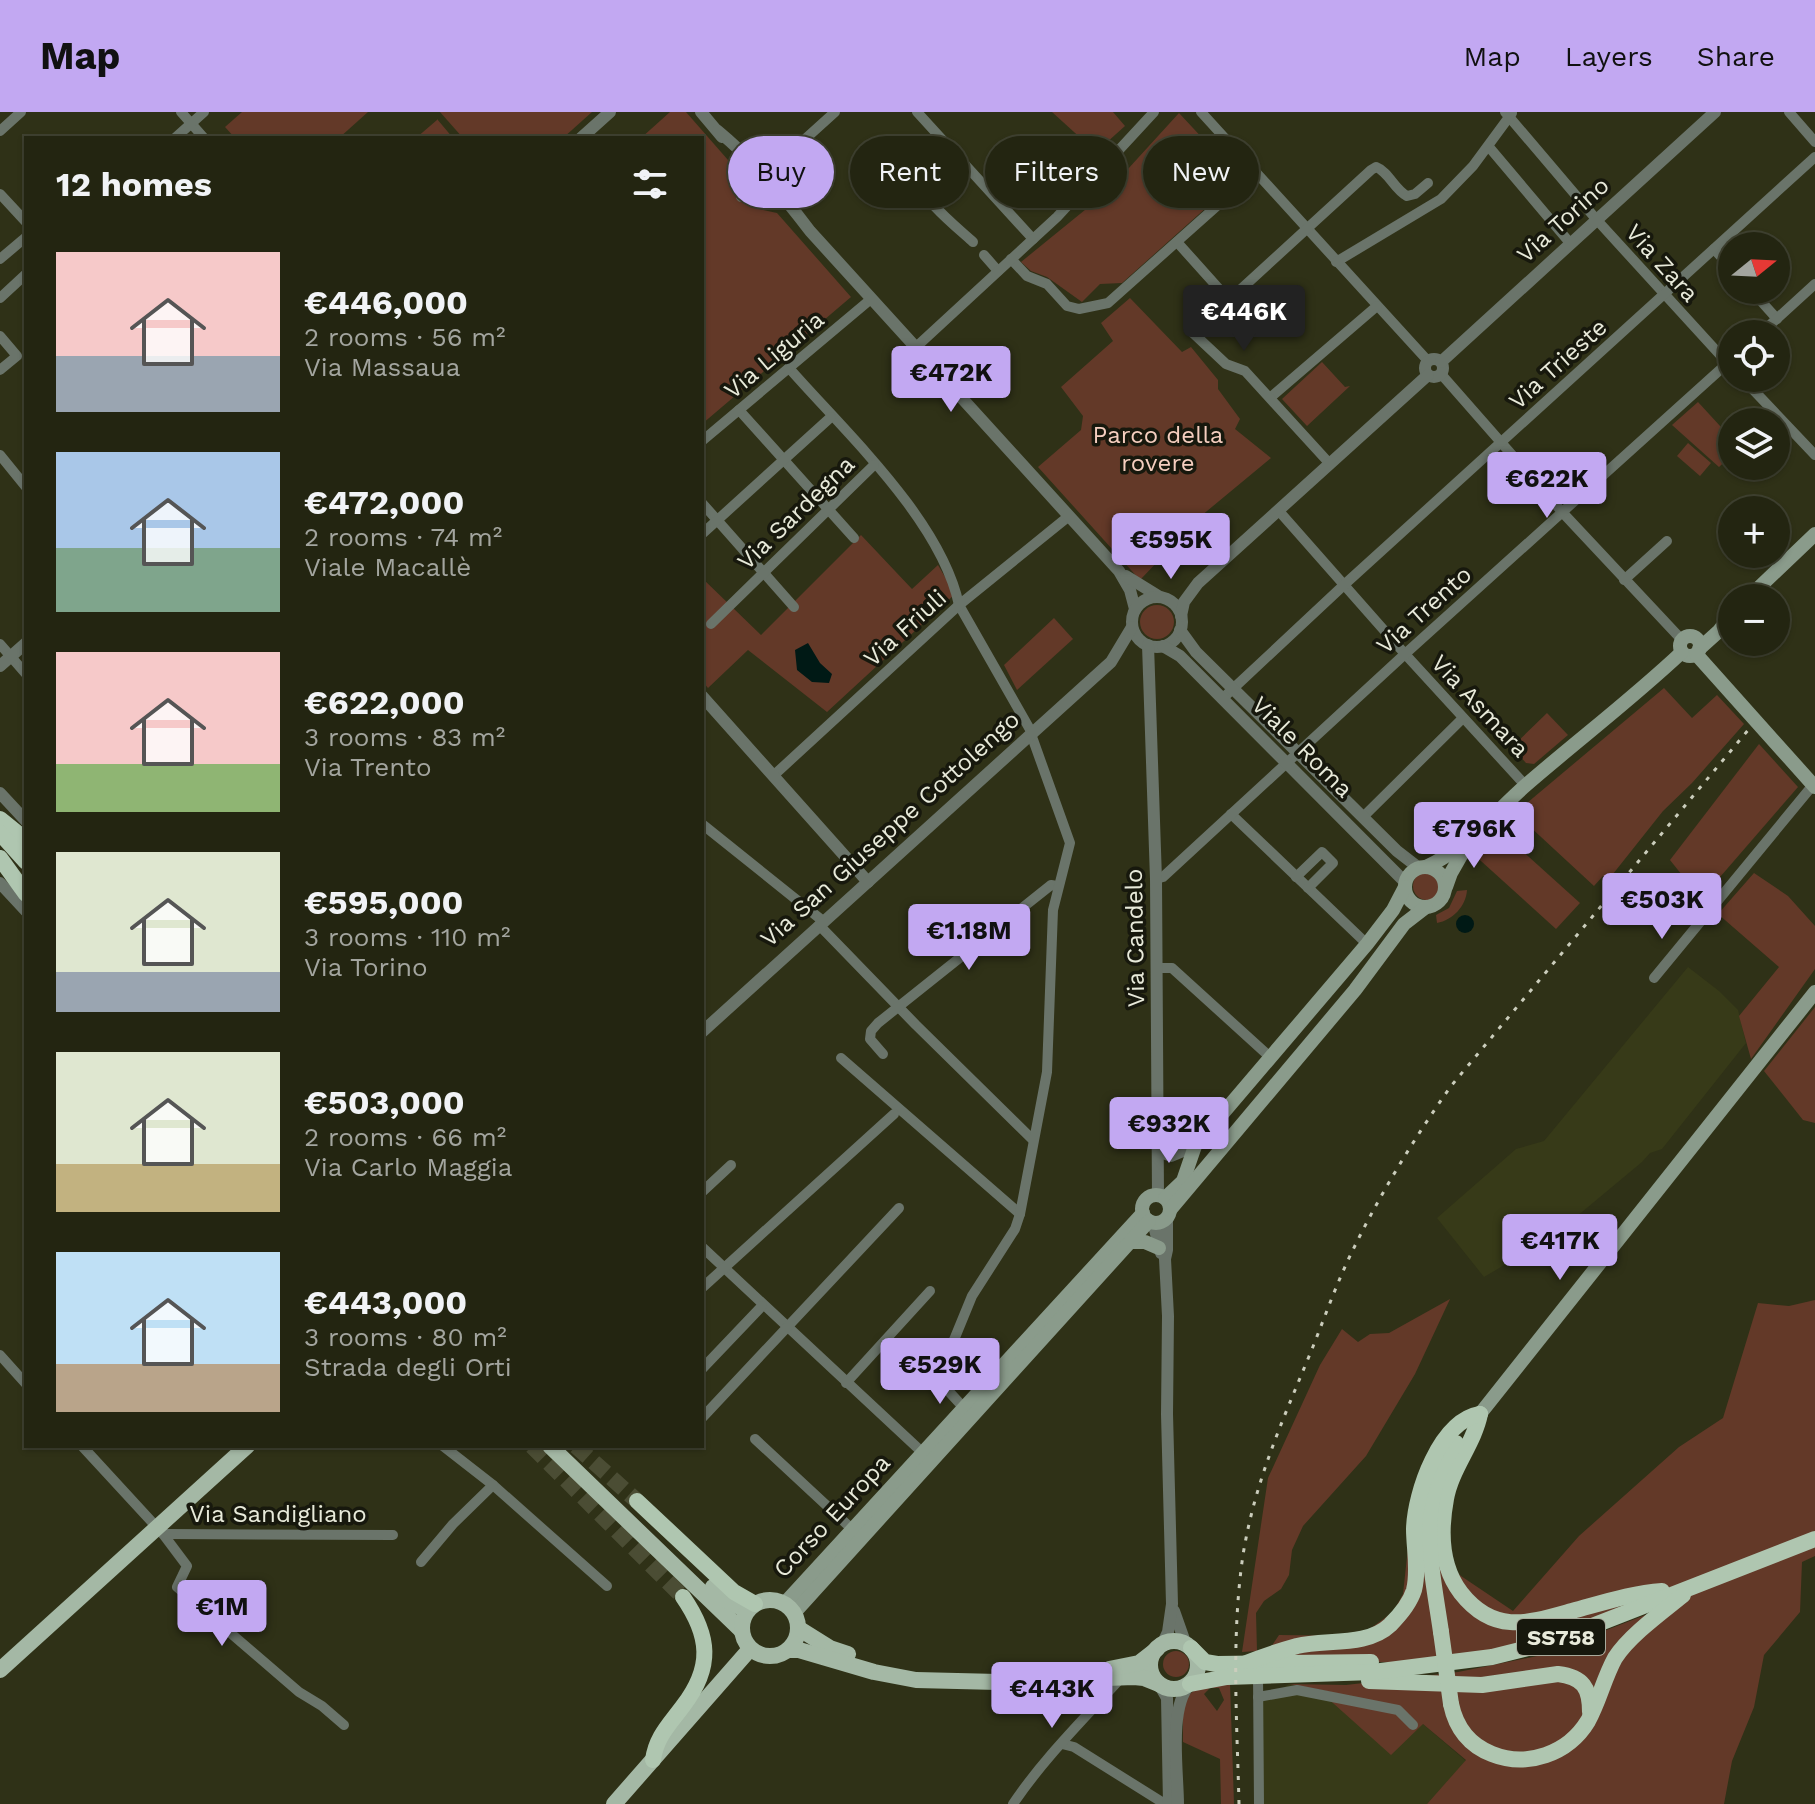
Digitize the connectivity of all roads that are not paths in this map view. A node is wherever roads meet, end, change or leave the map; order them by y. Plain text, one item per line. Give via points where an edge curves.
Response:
1 (21, 112) edge
2 (181, 112) edge
3 (204, 112) edge
4 (610, 112) edge
5 (701, 112) edge
6 (835, 112) edge
7 (917, 112) edge
8 (1154, 112) edge
9 (1201, 112) edge
10 (1715, 112) edge
11 (1789, 112) edge
12 (1509, 113) edge
13 (192, 124) junction
14 (0, 131) edge
15 (177, 136) edge
16 (202, 136) edge
17 (583, 136) edge
18 (809, 136) edge
19 (939, 136) edge
20 (1223, 136) edge
21 (1815, 142) edge
22 (728, 146) edge
23 (1489, 147) junction
24 (1815, 157) edge
25 (969, 169) edge
26 (1259, 176) edge
27 (1428, 183) dead end
28 (0, 194) edge
29 (783, 208) edge
30 (938, 208) edge
31 (1215, 208) edge
32 (1596, 219) junction
33 (24, 220) edge
34 (1306, 229) junction
35 (24, 239) edge
36 (1033, 239) junction
37 (973, 242) dead end
38 (1177, 242) junction
39 (1570, 243) junction
40 (1714, 249) junction
41 (1718, 253) edge
42 (984, 255) dead end
43 (0, 259) edge
44 (1011, 259) junction
45 (1336, 262) junction
46 (998, 271) junction
47 (24, 276) edge
48 (1815, 284) edge
49 (1663, 295) junction
50 (0, 298) edge
51 (871, 299) junction
52 (1229, 300) junction
53 (1764, 304) edge
54 (1377, 306) junction
55 (1777, 319) joint
56 (0, 336) edge
57 (915, 348) junction
58 (1718, 350) edge
59 (17, 356) junction
60 (24, 364) edge
61 (789, 368) junction
62 (1434, 368) junction
63 (0, 370) edge
64 (1718, 375) edge
65 (1755, 392) edge
66 (1271, 397) junction
67 (739, 410) junction
68 (831, 417) junction
69 (704, 439) edge
70 (1500, 444) junction
71 (0, 455) edge
72 (1815, 455) edge
73 (783, 460) junction
74 (1330, 464) junction
75 (874, 465) junction
76 (24, 485) edge
77 (704, 505) edge
78 (829, 510) junction
79 (1278, 510) junction
80 (1563, 513) junction
81 (1069, 516) junction
82 (717, 520) junction
83 (704, 532) edge
84 (1815, 534) edge
85 (854, 538) dead end
86 (1667, 541) dead end
87 (1119, 571) junction
88 (764, 573) junction
89 (1624, 580) junction
90 (1198, 583) junction
91 (1345, 584) junction
92 (1763, 584) edge
93 (1164, 598) junction
94 (959, 605) junction
95 (794, 607) dead end
96 (1135, 609) junction
97 (1181, 623) junction
98 (711, 624) dead end
99 (1718, 624) edge
100 (1132, 627) junction
101 (0, 644) edge
102 (24, 645) edge
103 (1154, 646) junction
104 (1691, 646) junction
105 (1405, 654) junction
106 (11, 657) junction
107 (1111, 662) junction
108 (0, 666) edge
109 (24, 672) edge
110 (1233, 688) junction
111 (704, 698) edge
112 (1222, 699) junction
113 (1463, 718) junction
114 (1032, 734) junction
115 (1299, 752) junction
116 (1286, 763) junction
117 (773, 776) junction
118 (1526, 786) junction
119 (1814, 786) edge
120 (0, 793) edge
121 (1231, 814) junction
122 (1364, 816) junction
123 (0, 819) edge
124 (24, 819) edge
125 (704, 826) edge
126 (0, 833) edge
127 (1474, 835) junction
128 (24, 838) edge
129 (0, 855) edge
130 (24, 860) edge
131 (1422, 867) junction
132 (1296, 877) junction
133 (24, 878) edge
134 (1156, 879) junction
135 (868, 882) junction
136 (1406, 885) junction
137 (1057, 886) junction
138 (1308, 888) junction
139 (9, 892) edge
140 (1445, 892) junction
141 (1426, 907) junction
142 (24, 909) edge
143 (821, 923) junction
144 (1367, 944) junction
145 (1157, 968) junction
146 (1654, 978) dead end
147 (1815, 992) edge
148 (898, 1006) junction
149 (704, 1030) edge
150 (883, 1054) dead end
151 (1270, 1057) junction
152 (841, 1058) dead end
153 (894, 1114) dead end
154 (1032, 1139) junction
155 (1195, 1146) junction
156 (1158, 1151) junction
157 (731, 1165) dead end
158 (704, 1190) edge
159 (899, 1208) dead end
160 (1158, 1211) junction
161 (1020, 1214) junction
162 (1131, 1242) junction
163 (704, 1249) edge
164 (1162, 1254) junction
165 (723, 1270) junction
166 (704, 1286) edge
167 (930, 1291) dead end
168 (762, 1306) junction
169 (786, 1328) junction
170 (0, 1355) edge
171 (704, 1367) edge
172 (24, 1382) edge
173 (846, 1383) junction
174 (964, 1408) junction
175 (1480, 1414) junction
176 (704, 1416) edge
177 (755, 1439) dead end
178 (84, 1448) edge
179 (245, 1448) edge
180 (446, 1448) edge
181 (552, 1448) edge
182 (567, 1448) edge
183 (923, 1453) junction
184 (493, 1485) junction
185 (637, 1501) tunnel mouth
186 (853, 1530) junction
187 (161, 1531) junction
188 (393, 1535) dead end
189 (1815, 1539) edge
190 (421, 1562) dead end
191 (607, 1586) dead end
192 (1695, 1586) junction
193 (683, 1597) tunnel mouth
194 (1172, 1604) junction
195 (751, 1607) junction
196 (792, 1615) junction
197 (741, 1630) junction
198 (1188, 1646) junction
199 (1160, 1647) junction
200 (788, 1650) junction
201 (755, 1652) junction
202 (1244, 1664) junction
203 (1433, 1665) junction
204 (0, 1670) edge
205 (1315, 1675) junction
206 (1258, 1676) junction
207 (1121, 1678) junction
208 (1159, 1684) junction
209 (1190, 1684) junction
210 (1258, 1697) junction
211 (1590, 1717) junction
212 (344, 1725) dead end
213 (1413, 1725) dead end
214 (1062, 1744) junction
215 (653, 1760) junction
216 (614, 1804) edge
217 (627, 1804) edge
218 (1013, 1804) edge
219 (1167, 1804) edge
220 (1178, 1804) edge
221 (1259, 1804) edge

1 - 14 street
2 - 13 street
3 - 13 street
4 - 17 street
5 - 22 street
6 - 18 street
7 - 19 street
8 - 36 street
9 - 20 street
10 - 32 street, Via Torino
11 - 21 street
12 - 23 street
12 - 32 street, Via Zara
13 - 15 street
13 - 16 street
23 - 39 street
23 - 45 street via 1441,199
24 - 40 street, Via Trieste
25 - 36 street
26 - 34 street
27 - 34 street via 1407,196 1376,167
28 - 33 street
29 - 51 street
30 - 37 street
31 - 38 street
32 - 39 street, Via Torino
32 - 49 street, Via Zara
34 - 45 street
34 - 52 street
35 - 43 street
36 - 44 street
38 - 44 street via 1108,303 1079,309 1067,306
38 - 52 street
39 - 62 street, Via Torino
40 - 41 street
40 - 49 street, Via Trieste
42 - 46 street
44 - 46 street
45 - 54 street
46 - 57 street
47 - 50 street
48 - 55 street
49 - 58 street, Via Zara
49 - 70 street, Via Trieste
51 - 57 street
51 - 61 street, Via Liguria
52 - 66 street via 1193,333
53 - 55 street
54 - 62 street
54 - 66 street
56 - 59 street
57 - 81 street
59 - 60 street
59 - 63 street
61 - 67 street, Via Liguria
61 - 68 street
62 - 70 street
62 - 74 street, Via Torino
64 - 80 street, Via Trento
65 - 72 street
66 - 74 street
67 - 69 street, Via Liguria
67 - 73 street
68 - 73 street
68 - 75 street
70 - 80 street
70 - 91 street, Via Trieste
71 - 76 street
73 - 78 street
73 - 82 street
74 - 79 street, Via Torino
75 - 78 street, Via Sardegna
75 - 94 street via 924,528
77 - 82 street
78 - 85 street
78 - 88 street, Via Sardegna
79 - 90 street, Via Torino
79 - 91 street, Via Asmara
80 - 89 street
80 - 105 street, Via Trento
81 - 87 street
81 - 94 street, Via Friuli
82 - 83 street
82 - 88 street
84 - 92 main road
86 - 89 street
87 - 93 street
87 - 96 street
88 - 95 street
88 - 98 street, Via Sardegna
89 - 104 street
90 - 93 street, Via Torino
90 - 97 street, Via Torino via 1184,602
91 - 105 street, Via Asmara
91 - 110 street, Via Trieste
93 - 96 street via 1146,599
93 - 97 street via 1173,603
94 - 114 street
94 - 117 street, Via Friuli
96 - 100 street
97 - 103 street via 1170,643
97 - 110 street, Viale Roma via 1196,652
99 - 104 main road
100 - 103 street
100 - 107 street, Via San Giuseppe Cottolengo
101 - 106 street
102 - 106 street
103 - 107 street, Via San Giuseppe Cottolengo
103 - 112 street, Viale Roma via 1180,656
103 - 134 street, Via Candelo
104 - 118 main road
104 - 119 main road
105 - 113 street, Via Asmara
105 - 115 street, Via Trento
106 - 108 street
106 - 109 street
107 - 114 street, Via San Giuseppe Cottolengo
110 - 112 street, Via Trieste
110 - 115 street, Viale Roma
111 - 117 street
112 - 116 street, Viale Roma
113 - 118 street, Via Asmara
113 - 122 street
114 - 135 street, Via San Giuseppe Cottolengo
114 - 137 street via 1070,843
115 - 116 street, Via Trento
115 - 122 street, Viale Roma
116 - 121 street, Via Trento
116 - 136 street, Viale Roma
117 - 135 street
118 - 127 main road
119 - 146 street
120 - 124 street
121 - 132 street
121 - 134 street, Via Trento
122 - 131 street, Viale Roma via 1397,851
123 - 128 highway
125 - 143 street
126 - 130 highway
127 - 131 main road via 1451,854
127 - 140 main road
129 - 133 highway
129 - 139 highway
131 - 136 main road via 1410,874
131 - 140 main road via 1441,875
132 - 138 street
132 - 138 street via 1322,852 1333,863
134 - 145 street, Via Candelo
135 - 143 street, Via San Giuseppe Cottolengo
136 - 141 main road via 1412,901
136 - 144 main road
137 - 148 street via 1051,885
137 - 154 street via 1047,1072
138 - 144 street
139 - 142 street
140 - 141 main road
141 - 160 main road via 1404,924 1355,990
143 - 148 street
143 - 149 street, Via San Giuseppe Cottolengo
144 - 151 main road
145 - 151 street via 1172,968
145 - 156 street, Via Candelo
147 - 175 main road
148 - 150 street via 871,1031 870,1039
148 - 154 street
151 - 155 main road
152 - 161 street
153 - 165 street
154 - 161 street
155 - 156 street via 1171,1156
155 - 160 main road via 1183,1181
156 - 160 street, Via Candelo
157 - 158 street
159 - 169 street
160 - 162 main road, Corso Europa
160 - 164 street, Via Candelo via 1167,1250
160 - 174 main road, Corso Europa
161 - 174 street via 961,1319 940,1374 942,1384
162 - 164 main road via 1145,1242
162 - 196 main road, Corso Europa
163 - 165 street
164 - 194 street, Via Candelo
165 - 166 street
165 - 168 street
167 - 173 street
168 - 169 street
168 - 171 street
169 - 173 street
169 - 176 street
170 - 172 street
173 - 183 street
174 - 183 main road, Corso Europa
175 - 192 highway via 1446,1497 1443,1529 1448,1570 1466,1600 1495,1619 1529,1623 1616,1599
175 - 202 highway via 1466,1417 1450,1434 1424,1481 1415,1516 1414,1591 1398,1617 1376,1634 1298,1646
175 - 211 highway, bridge via 1441,1468 1428,1517 1457,1726 1483,1750 1531,1760 1566,1745
177 - 186 street
178 - 187 street
179 - 187 main road
180 - 184 street
181 - 197 main road
182 - 195 main road via 726,1600
183 - 186 main road, Corso Europa
184 - 190 street
184 - 191 street
185 - 195 highway
186 - 196 main road, Corso Europa
187 - 188 street, Via Sandigliano
187 - 204 main road
187 - 212 street via 187,1566 177,1587
189 - 192 highway, SS758
192 - 203 highway, SS758 via 1532,1647
192 - 211 highway via 1621,1651
193 - 215 highway via 703,1632 706,1657 700,1682 655,1744
194 - 198 street, Via Candelo
194 - 199 street, Via Candelo
195 - 196 main road, Corso Europa via 770,1600
195 - 197 main road
196 - 199 main road via 830,1648 918,1670 1115,1668 1139,1663
196 - 200 main road, Corso Europa via 797,1637
197 - 201 main road
198 - 199 main road, SS758 via 1174,1641
198 - 202 highway, SS758 via 1205,1662
198 - 209 main road via 1198,1663
199 - 208 main road via 1151,1667
200 - 201 main road via 779,1655
200 - 207 main road via 916,1680
201 - 215 main road
201 - 217 main road
202 - 203 highway, SS758
203 - 205 highway, SS758
205 - 206 highway, SS758
205 - 211 highway via 1482,1685 1570,1675 1586,1686
206 - 209 highway, SS758
206 - 210 street
207 - 208 main road
207 - 214 street
208 - 209 main road, SS758 via 1175,1689
208 - 219 street via 1167,1698
209 - 220 street via 1177,1709
210 - 213 street via 1297,1690 1398,1710
210 - 221 street
214 - 218 street
214 - 219 street
215 - 216 main road

